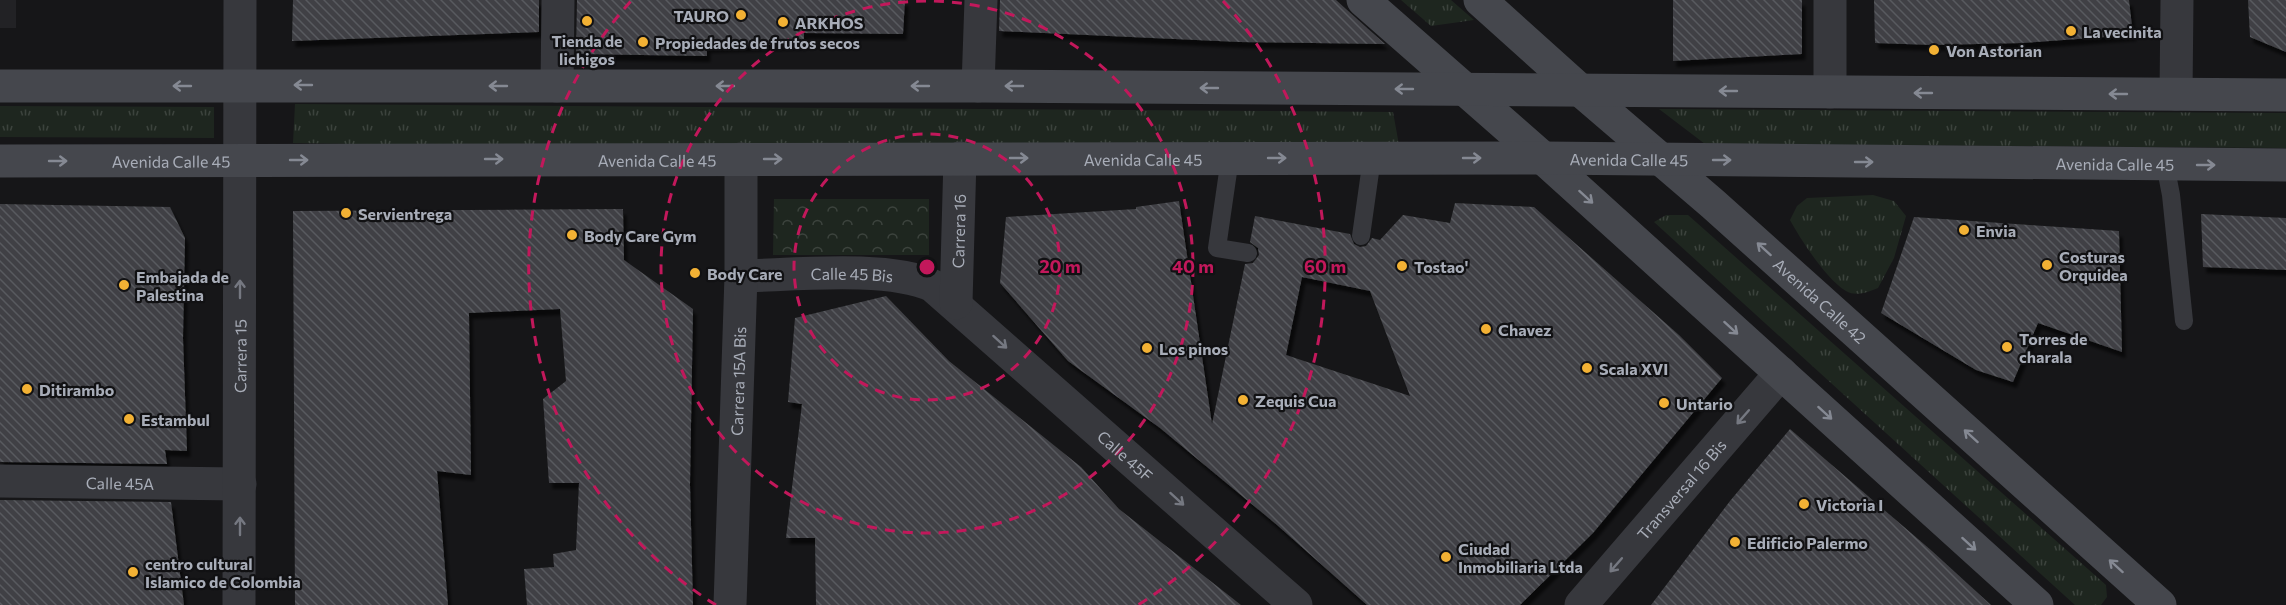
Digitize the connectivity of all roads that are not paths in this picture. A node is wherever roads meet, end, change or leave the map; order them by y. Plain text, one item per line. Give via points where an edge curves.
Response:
1 (240, 0) edge
2 (558, 0) edge
3 (981, 0) edge
4 (1364, 0) edge
5 (1480, 0) edge
6 (1830, 0) edge
7 (2177, 0) edge
8 (0, 86) edge
9 (240, 86) junction
10 (557, 86) junction
11 (978, 86) junction
12 (1463, 90) junction
13 (1580, 90) junction
14 (1830, 92) junction
15 (2176, 94) junction
16 (2286, 95) edge
17 (960, 158) junction
18 (1230, 158) junction
19 (1372, 158) junction
20 (1543, 158) junction
21 (741, 159) junction
22 (240, 160) junction
23 (1664, 160) junction
24 (0, 161) edge
25 (2165, 164) junction
26 (2286, 165) edge
27 (1361, 236) dead end
28 (1248, 253) dead end
29 (741, 276) junction
30 (956, 303) junction
31 (2184, 321) dead end
32 (1781, 373) junction
33 (0, 481) edge
34 (240, 484) junction
35 (239, 605) edge
36 (730, 605) edge
37 (1296, 605) edge
38 (1581, 605) edge
39 (2037, 605) edge
40 (2160, 605) edge

1 - 9 street, Carrera 15
2 - 10 street
3 - 11 street
4 - 12 main road
5 - 13 main road, Avenida Calle 42
6 - 14 street
7 - 15 street
9 -> 8 main road
10 -> 9 main road
9 - 22 street, Carrera 15
11 -> 10 main road
12 -> 11 main road
12 - 13 main road
12 - 20 main road
14 -> 13 main road
13 - 23 main road, Avenida Calle 42
15 -> 14 main road
15 - 16 main road
17 -> 18 main road, Avenida Calle 45
21 -> 17 main road, Avenida Calle 45
17 - 30 street, Carrera 16
18 -> 19 main road, Avenida Calle 45
18 - 28 lane via 1217,248
19 -> 20 main road, Avenida Calle 45
19 - 27 lane
20 - 23 main road, Avenida Calle 45
20 -> 32 main road
22 -> 21 main road, Avenida Calle 45
21 - 29 street, Carrera 15A Bis
24 -> 22 main road, Avenida Calle 45
34 -> 22 street, Carrera 15
23 -> 25 main road, Avenida Calle 45
40 -> 23 main road, Avenida Calle 42
25 -> 26 main road, Avenida Calle 45
25 - 31 lane
29 - 30 street, Calle 45 Bis via 904,276 933,286
29 - 36 street, Carrera 15A Bis
30 -> 37 street, Calle 45F
32 -> 38 street, Transversal 16 Bis
32 -> 39 main road
33 - 34 street, Calle 45A
35 -> 34 street, Carrera 15

